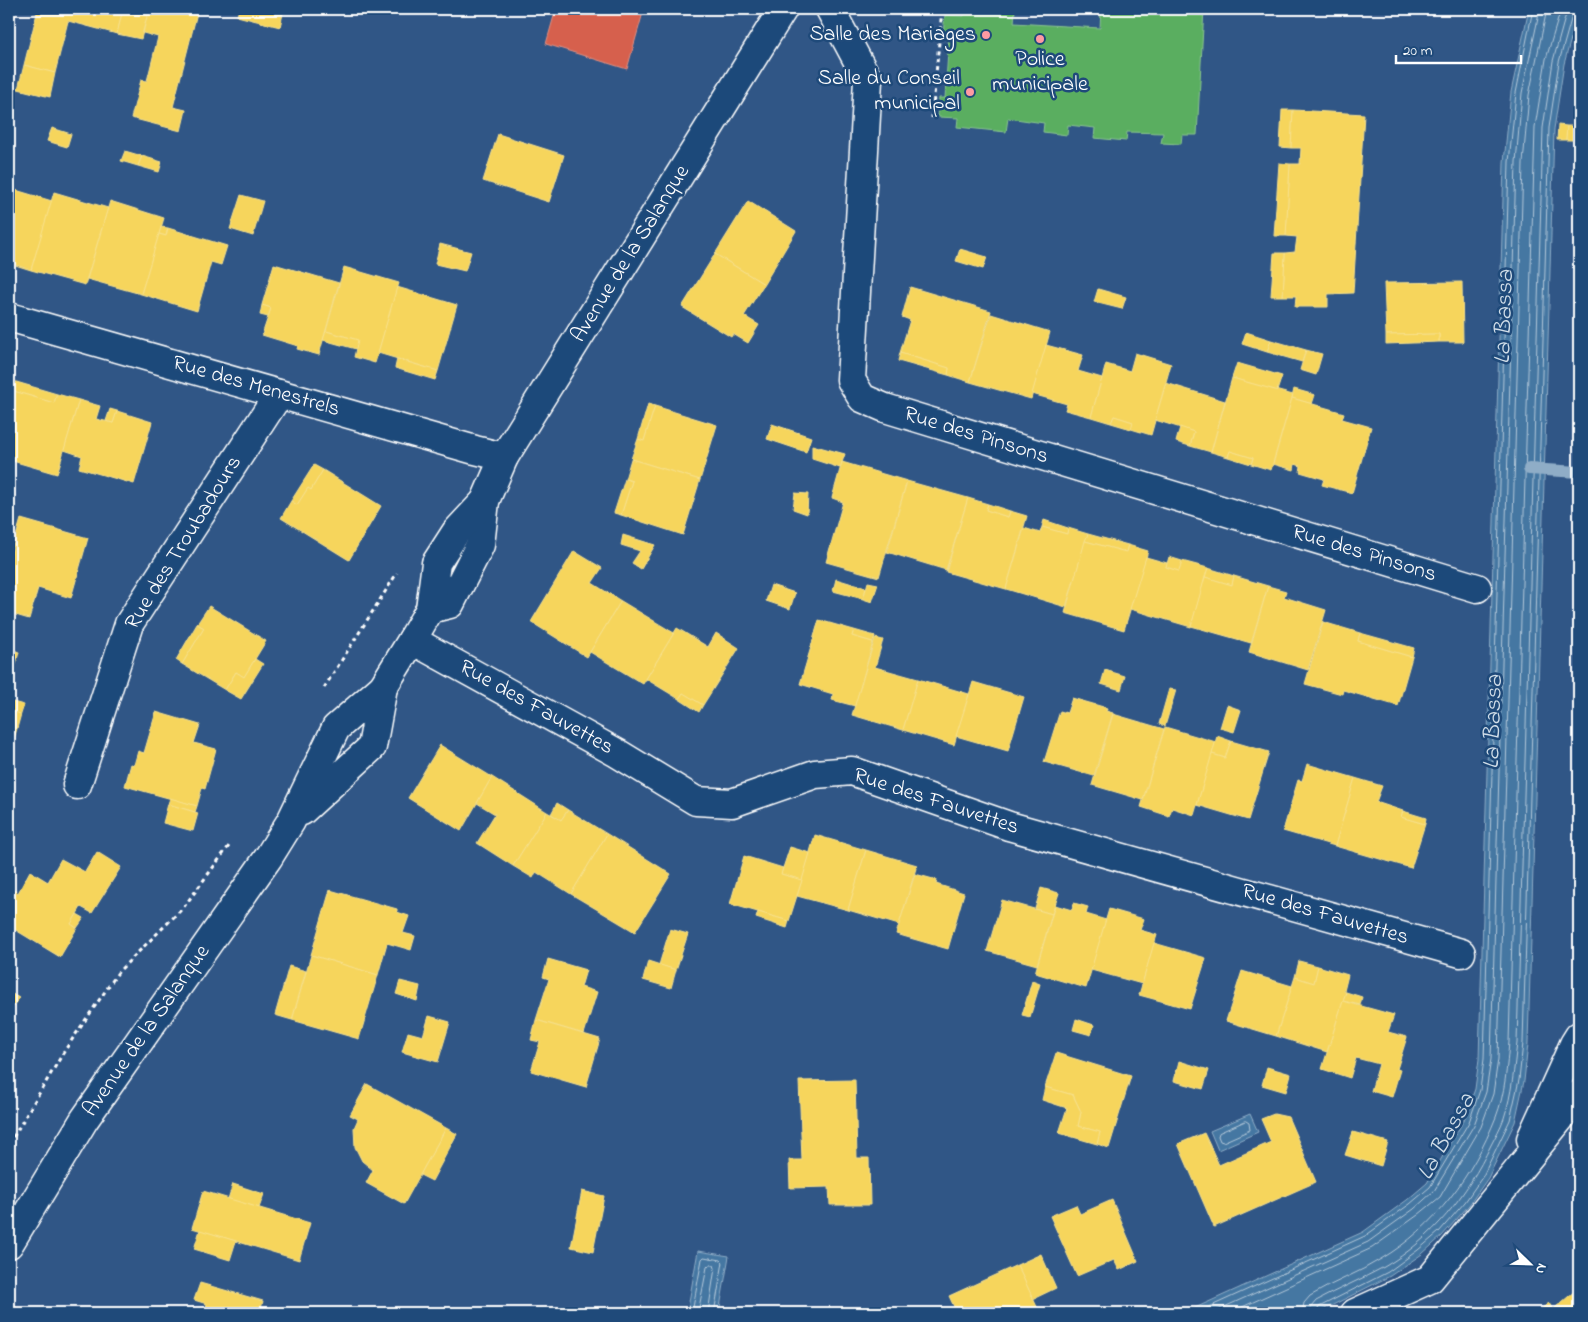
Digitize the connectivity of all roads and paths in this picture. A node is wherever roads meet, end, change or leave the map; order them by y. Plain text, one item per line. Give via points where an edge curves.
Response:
1 (783, 9) edge
2 (830, 9) edge
3 (942, 9) edge
4 (932, 118) dead end
5 (9, 317) edge
6 (279, 394) junction
7 (504, 457) junction
8 (400, 569) dead end
9 (1476, 588) dead end
10 (412, 640) junction
11 (383, 687) junction
12 (322, 692) dead end
13 (77, 784) dead end
14 (290, 821) junction
15 (234, 839) dead end
16 (1461, 953) dead end
17 (1579, 1036) edge
18 (1579, 1095) edge
19 (9, 1144) edge
20 (1517, 1173) junction
21 (9, 1244) edge
22 (1355, 1313) edge

1 - 7 street, Avenue de la Salanque
2 - 9 street, Rue des Pinsons via 868,80 851,380 862,398 885,408
3 - 4 path
5 - 6 street, Rue des Menestrels
6 - 7 street, Rue des Menestrels
6 - 13 street, Rue des Troubadours via 129,624
7 - 10 street, Avenue de la Salanque via 485,501 480,545 450,604 430,608
8 - 12 path
10 - 11 street, Avenue de la Salanque
10 - 16 street, Rue des Fauvettes via 696,800 732,803 815,774 852,772 1009,826
11 - 14 street, Avenue de la Salanque via 336,728
11 - 14 street, Avenue de la Salanque via 372,747
14 - 21 street, Avenue de la Salanque via 268,858 84,1120
15 - 19 path via 183,908 119,972 65,1050
17 - 20 street
18 - 20 street
20 - 22 street via 1430,1279

